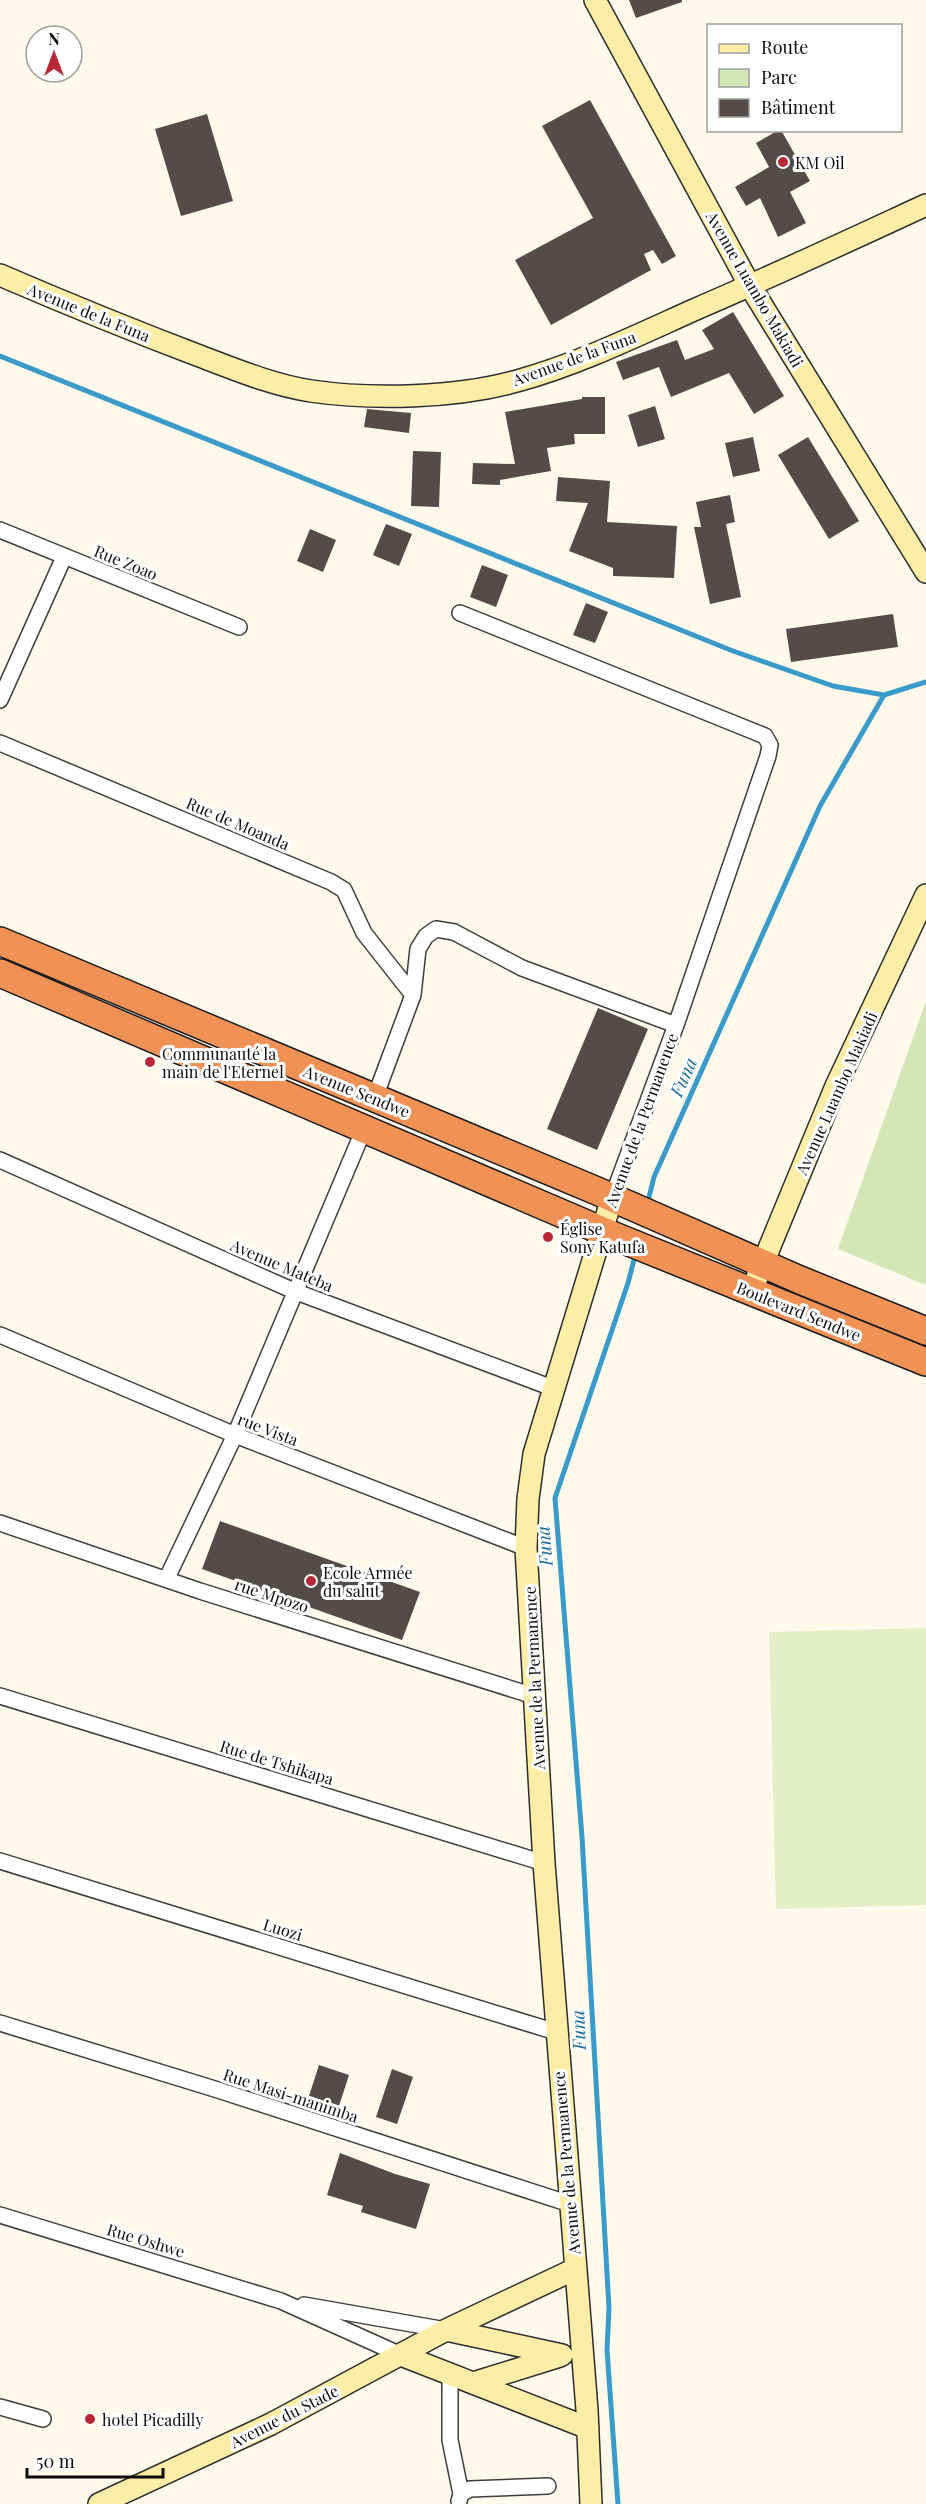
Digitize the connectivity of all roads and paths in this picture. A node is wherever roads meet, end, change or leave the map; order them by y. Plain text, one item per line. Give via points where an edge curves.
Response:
1 (595, 0) edge
2 (926, 205) edge
3 (0, 275) edge
4 (750, 286) junction
5 (0, 530) edge
6 (64, 557) junction
7 (925, 570) edge
8 (460, 614) dead end
9 (239, 627) dead end
10 (0, 700) edge
11 (0, 743) edge
12 (926, 895) edge
13 (0, 941) edge
14 (0, 973) edge
15 (413, 995) junction
16 (676, 1025) junction
17 (375, 1098) junction
18 (364, 1129) junction
19 (0, 1160) edge
20 (623, 1203) junction
21 (681, 1229) joint
22 (610, 1233) junction
23 (672, 1258) joint
24 (764, 1264) junction
25 (294, 1291) junction
26 (751, 1292) junction
27 (926, 1331) edge
28 (0, 1335) edge
29 (926, 1362) edge
30 (555, 1389) junction
31 (235, 1435) junction
32 (0, 1523) edge
33 (526, 1548) junction
34 (167, 1578) junction
35 (0, 1696) edge
36 (534, 1696) junction
37 (0, 1861) edge
38 (544, 1863) junction
39 (0, 2023) edge
40 (556, 2032) junction
41 (570, 2204) junction
42 (0, 2215) edge
43 (575, 2269) junction
44 (281, 2301) junction
45 (446, 2330) junction
46 (571, 2353) junction
47 (401, 2355) junction
48 (450, 2374) junction
49 (473, 2383) junction
50 (0, 2407) edge
51 (43, 2420) dead end
52 (588, 2428) junction
53 (548, 2486) dead end
54 (460, 2499) edge
55 (99, 2504) edge
56 (591, 2504) edge

1 - 4 street, Avenue Luambo Makiadi
2 - 4 street, Avenue de la Funa
3 - 4 street, Avenue de la Funa via 132,331 253,375 310,391 362,395 429,395 517,381 600,351
4 - 7 street, Avenue Luambo Makiadi
5 - 6 street, Rue Zoao
6 - 9 street, Rue Zoao
6 - 10 street
8 - 16 street, Avenue de la Permanence via 765,736 770,745
11 - 15 street, Rue de Moanda via 331,882 344,890 364,933
12 - 24 street, Avenue Luambo Makiadi via 836,1086
13 - 17 highway, Avenue Sendwe
14 - 18 highway, Avenue Sendwe
15 - 16 street via 418,949 436,929 454,932 522,968
15 - 17 street
16 - 20 street, Avenue de la Permanence
17 - 20 highway, Avenue Sendwe
18 - 22 highway, Avenue Sendwe
18 - 25 street
19 - 25 street, Avenue Mateba
20 - 21 highway, Avenue Sendwe
20 - 22 street, Avenue de la Permanence
21 - 24 highway, Boulevard Sendwe
22 - 23 highway, Avenue Sendwe
22 - 30 street, Avenue de la Permanence
23 - 26 highway, Boulevard Sendwe
24 - 26 street, Avenue Luambo Makiadi
24 - 27 highway, Boulevard Sendwe
25 - 30 street, Avenue Mateba
25 - 31 street
26 - 29 highway, Boulevard Sendwe
28 - 31 street, rue Vista
30 - 33 street, Avenue de la Permanence via 534,1454
31 - 33 street, rue Vista
31 - 34 street
32 - 34 street, rue Mpozo
33 - 36 street, Avenue de la Permanence
34 - 36 street, rue Mpozo
35 - 38 street, Rue de Tshikapa
36 - 38 street, Avenue de la Permanence
37 - 40 street, Luozi
38 - 40 street, Avenue de la Permanence
39 - 41 street, Rue Masi-manimba
40 - 41 street, Avenue de la Permanence
41 - 43 street, Avenue de la Permanence
42 - 44 street, Rue Oshwe
43 - 45 street, Avenue du Stade
43 - 46 street, Avenue de la Permanence
44 - 45 street
44 - 47 street
45 - 46 street
45 - 47 street, Avenue du Stade
46 - 49 street
46 - 52 street, Avenue de la Permanence
47 - 48 street
47 - 55 street, Avenue du Stade via 271,2424
48 - 49 street
48 - 54 street via 450,2440
49 - 52 street
50 - 51 street
52 - 56 street, Avenue de la Permanence
53 - 54 street via 470,2489

